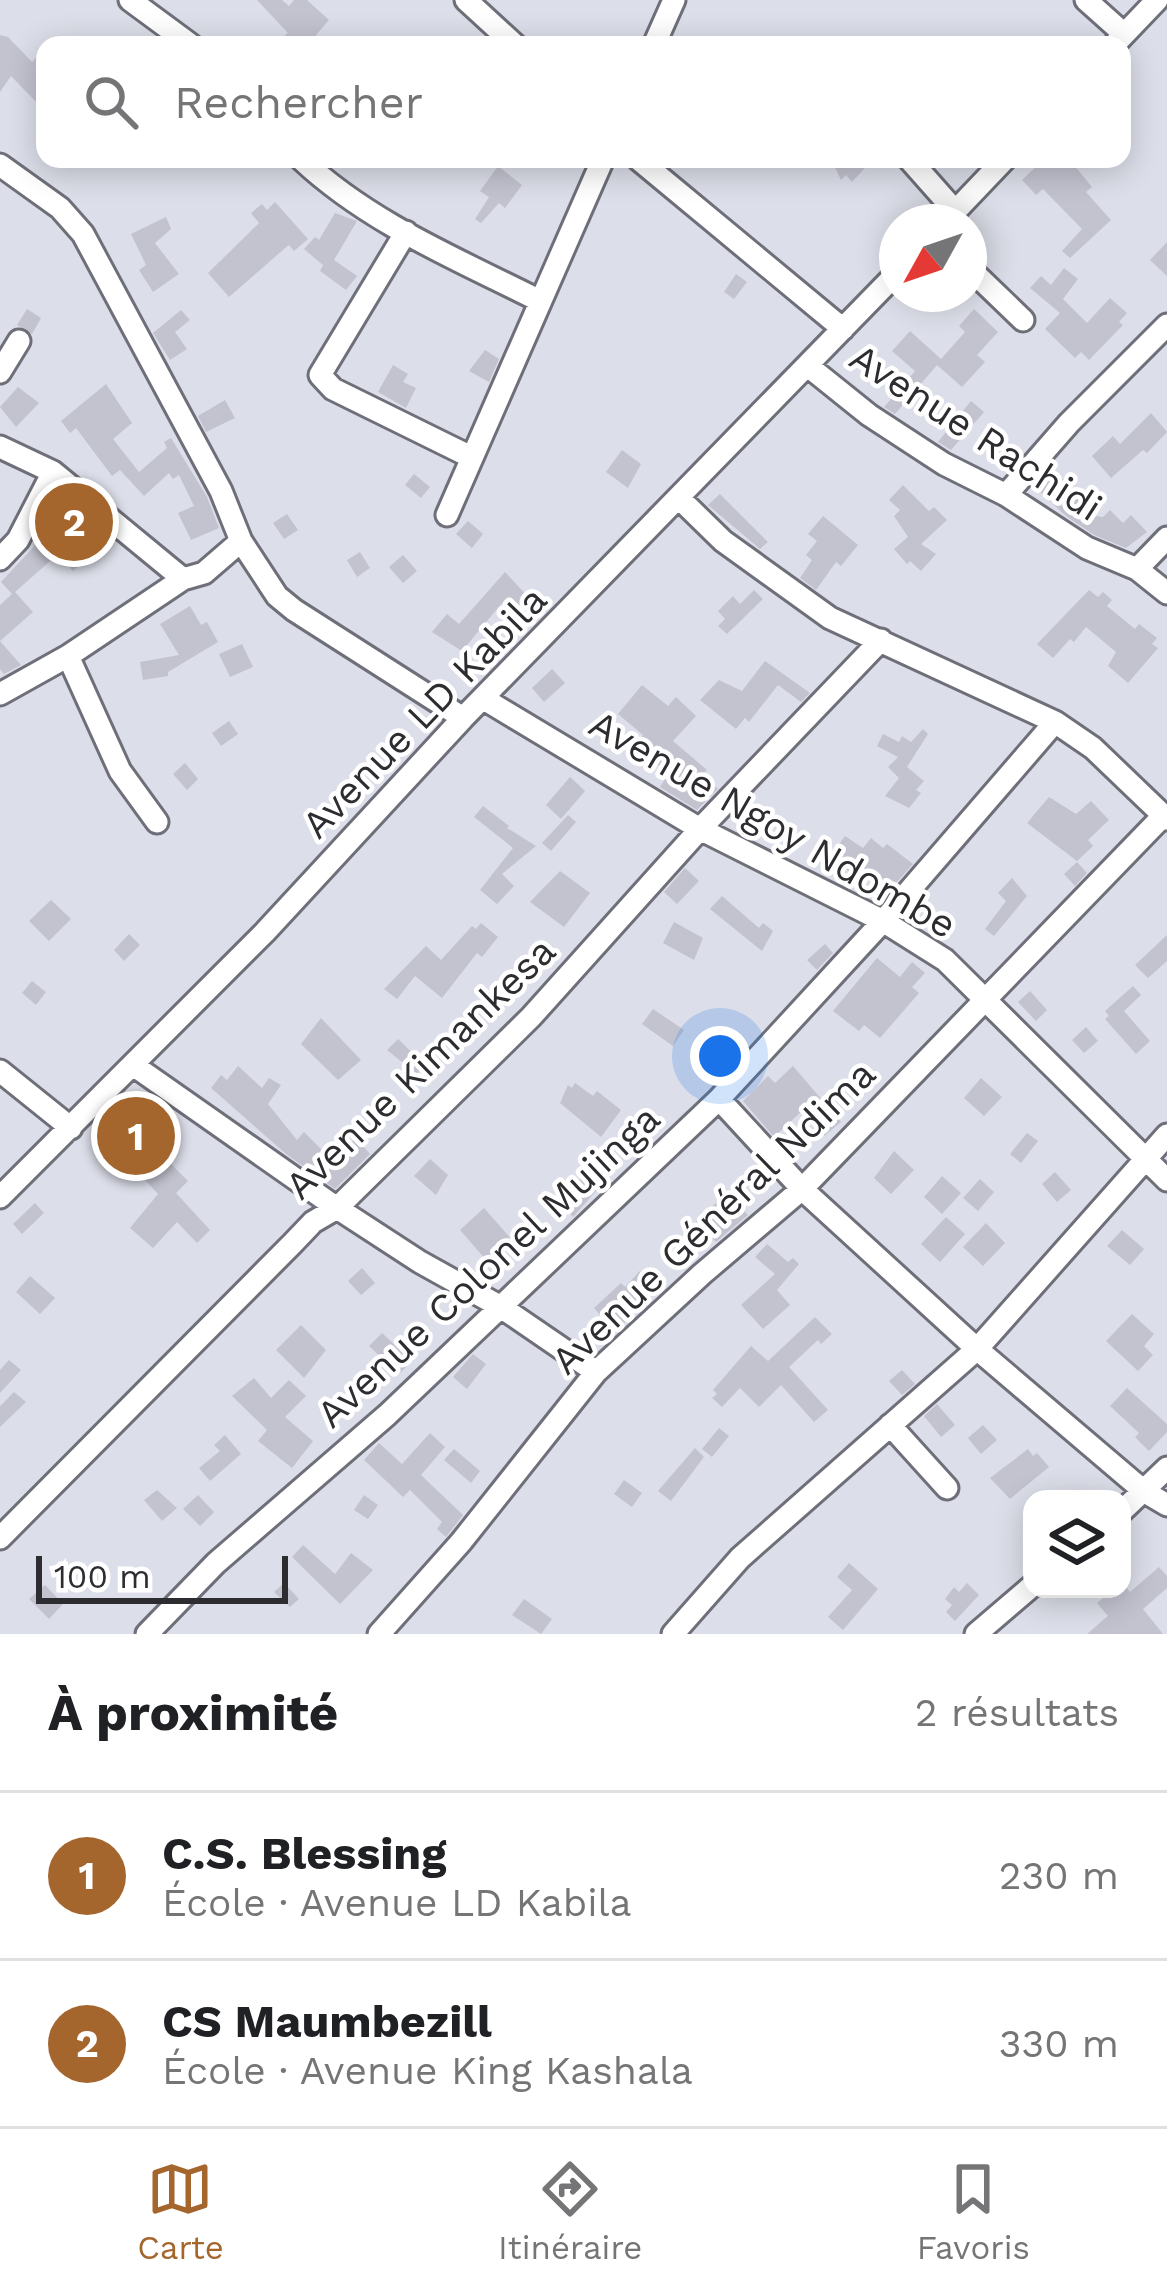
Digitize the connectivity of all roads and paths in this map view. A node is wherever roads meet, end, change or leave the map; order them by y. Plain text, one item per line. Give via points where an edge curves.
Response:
1 (130, 0) edge
2 (466, 0) edge
3 (674, 0) edge
4 (1086, 0) edge
5 (1157, 0) edge
6 (179, 36) edge
7 (505, 36) edge
8 (658, 36) edge
9 (1116, 36) edge
10 (1122, 36) edge
11 (0, 165) edge
12 (311, 168) edge
13 (600, 168) edge
14 (649, 168) edge
15 (915, 168) edge
16 (996, 168) edge
17 (941, 204) edge
18 (962, 204) edge
19 (406, 232) junction
20 (987, 285) edge
21 (879, 292) edge
22 (540, 301) junction
23 (1023, 320) dead end
24 (1167, 325) edge
25 (843, 329) junction
26 (19, 341) dead end
27 (808, 366) junction
28 (0, 372) edge
29 (0, 447) edge
30 (471, 457) junction
31 (53, 472) junction
32 (1006, 494) junction
33 (680, 499) junction
34 (447, 514) dead end
35 (1167, 538) edge
36 (241, 541) junction
37 (0, 559) edge
38 (1137, 569) junction
39 (183, 579) junction
40 (1167, 593) edge
41 (880, 640) junction
42 (68, 656) junction
43 (0, 694) edge
44 (484, 699) junction
45 (463, 718) junction
46 (1055, 722) junction
47 (1165, 817) edge
48 (158, 822) dead end
49 (700, 829) junction
50 (883, 921) junction
51 (986, 996) junction
52 (133, 1065) junction
53 (0, 1071) edge
54 (719, 1099) junction
55 (71, 1128) junction
56 (1167, 1136) edge
57 (1144, 1157) junction
58 (1167, 1180) edge
59 (802, 1189) junction
60 (0, 1197) edge
61 (337, 1208) junction
62 (501, 1307) junction
63 (977, 1349) junction
64 (596, 1372) junction
65 (890, 1425) junction
66 (1167, 1468) edge
67 (947, 1488) dead end
68 (1144, 1492) junction
69 (1131, 1503) edge
70 (1167, 1505) edge
71 (0, 1538) edge
72 (1023, 1594) edge
73 (147, 1634) edge
74 (379, 1634) edge
75 (673, 1634) edge
76 (976, 1634) edge

1 - 6 street
2 - 7 street
3 - 8 street
4 - 9 street
5 - 10 street
11 - 36 street via 83,234
12 - 19 street
13 - 22 street
14 - 25 street
15 - 17 street
16 - 18 street
19 - 22 street
19 - 30 street via 320,375 333,389
20 - 23 street
21 - 25 street, Avenue LD Kabila
22 - 30 street
24 - 32 street
25 - 27 street, Avenue LD Kabila
26 - 28 street
27 - 32 street, Avenue Rachidi via 925,452
27 - 33 street, Avenue LD Kabila
29 - 31 street
30 - 34 street
31 - 37 street
31 - 39 street
32 - 38 street, Avenue Rachidi via 1063,535
33 - 41 street via 781,586
33 - 44 street, Avenue LD Kabila
35 - 38 street
36 - 39 street via 204,573
36 - 45 street via 277,596
38 - 40 street, Avenue Rachidi
39 - 42 street
41 - 46 street
41 - 49 street, Avenue Kimankesa
42 - 43 street
42 - 48 street via 120,772
44 - 45 street, Avenue LD Kabila
44 - 49 street, Avenue Ngoy Ndombe
45 - 52 street, Avenue LD Kabila
46 - 47 street
46 - 50 street, Avenue Colonel Mujinga
47 - 51 street, Avenue Général Ndima
49 - 50 street, Avenue Ngoy Ndombe
49 - 61 street, Avenue Kimankesa via 531,1017
50 - 51 street, Avenue Ngoy Ndombe
50 - 54 street, Avenue Colonel Mujinga
51 - 57 street, Avenue Ngoy Ndombe
51 - 59 street, Avenue Général Ndima
52 - 55 street, Avenue LD Kabila
52 - 61 street
53 - 55 street
54 - 59 street
54 - 62 street, Avenue Colonel Mujinga
55 - 60 street, Avenue LD Kabila
56 - 57 street
57 - 58 street, Avenue Ngoy Ndombe
57 - 63 street
59 - 63 street
59 - 64 street, Avenue Général Ndima
61 - 62 street
61 - 71 street, Avenue Kimankesa via 303,1232
62 - 64 street
62 - 73 street, Avenue Colonel Mujinga
63 - 65 street
63 - 68 street
64 - 74 street, Avenue Général Ndima
65 - 67 street
65 - 75 street via 740,1558
66 - 68 street
68 - 69 street
68 - 70 street
72 - 76 street

